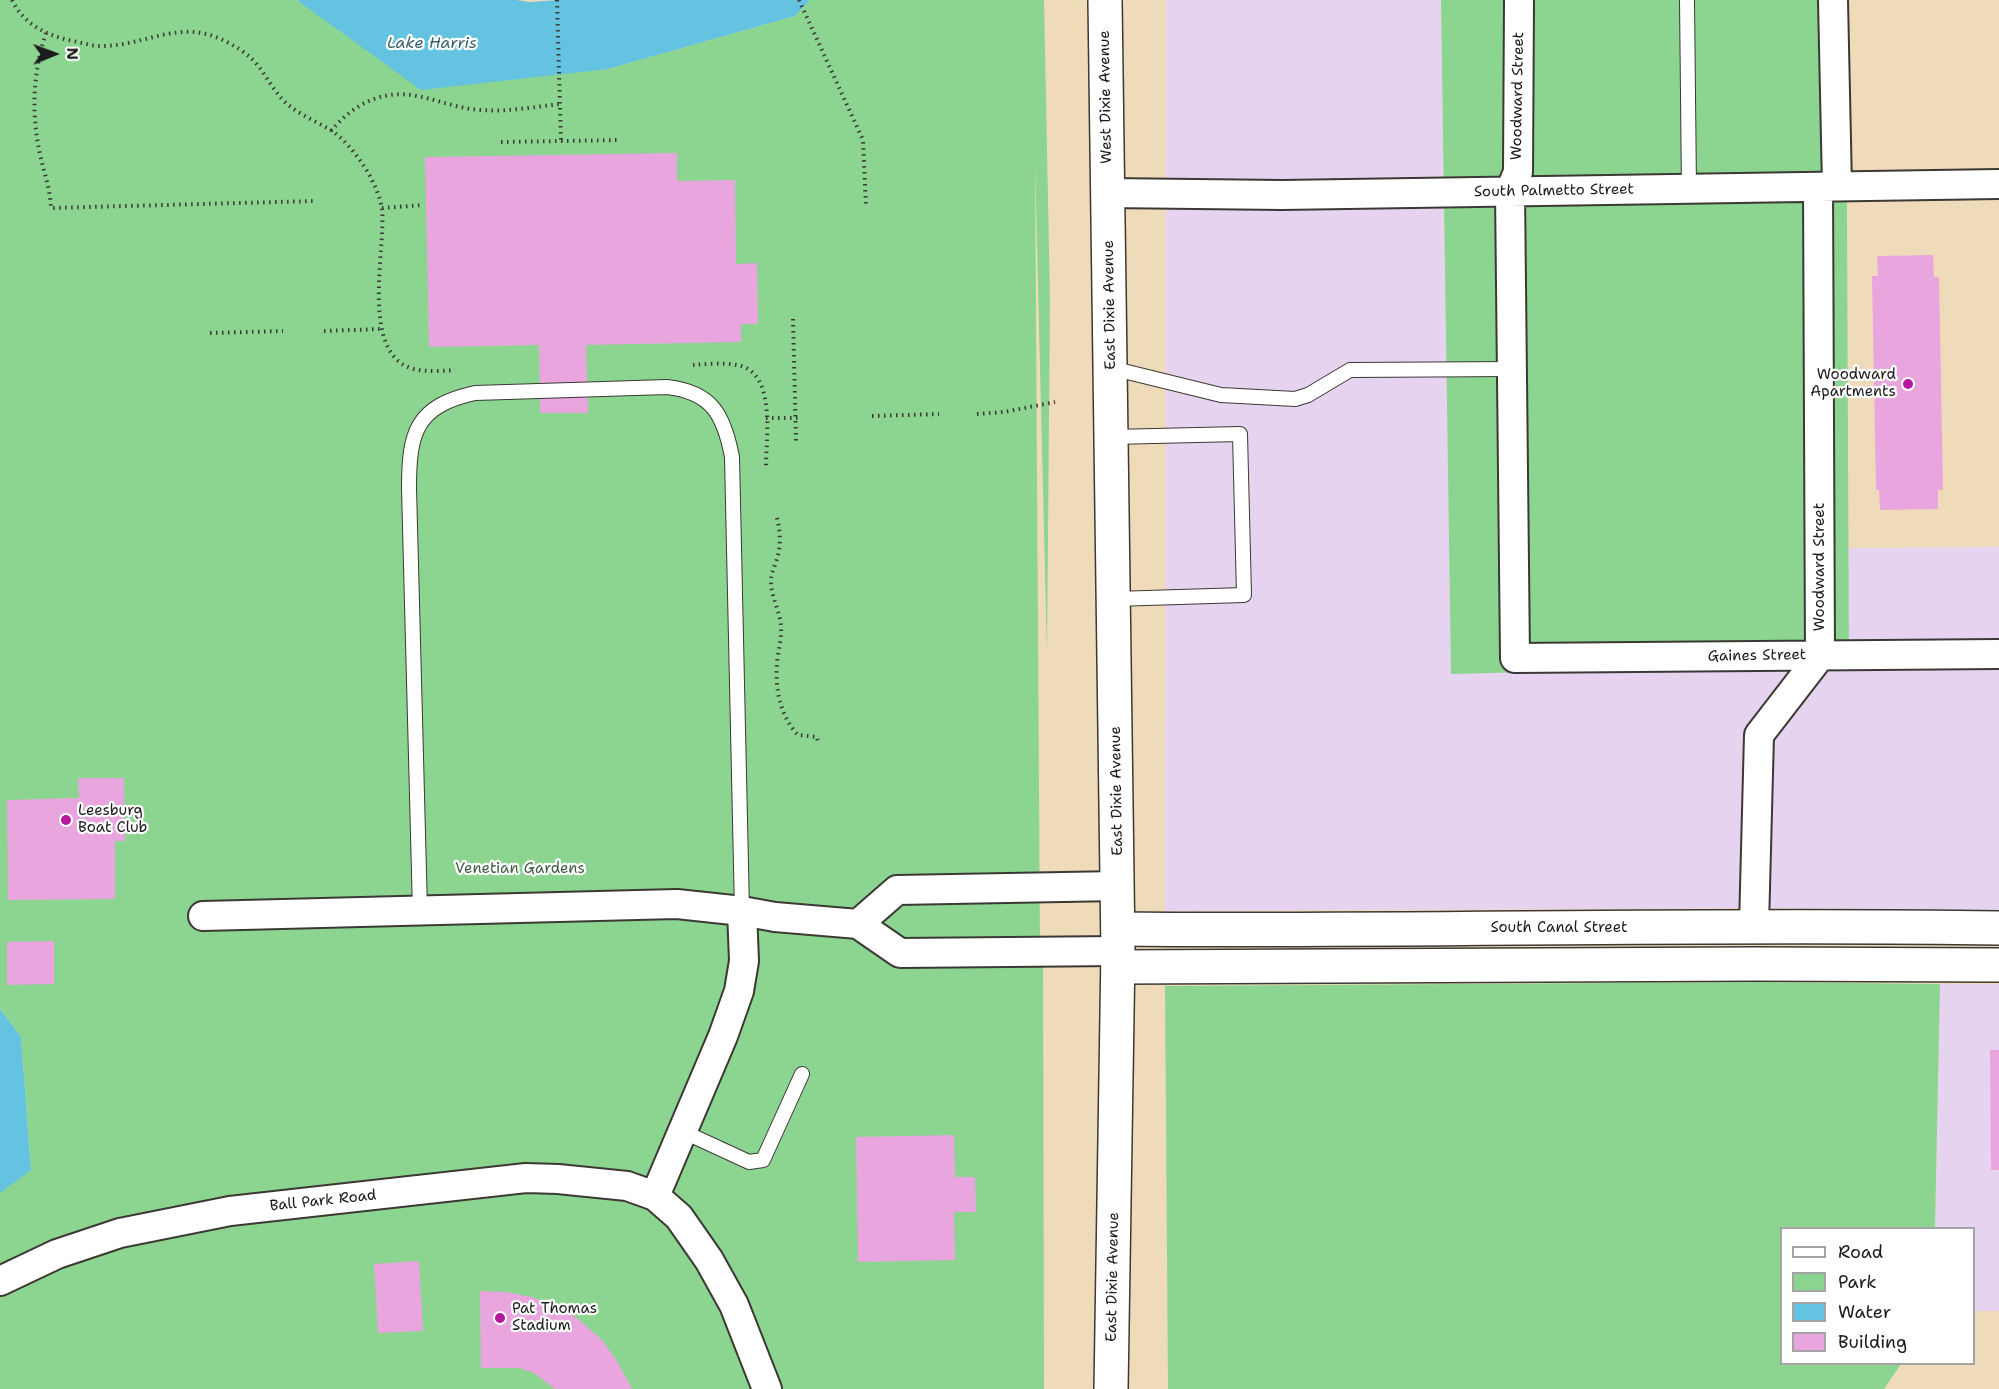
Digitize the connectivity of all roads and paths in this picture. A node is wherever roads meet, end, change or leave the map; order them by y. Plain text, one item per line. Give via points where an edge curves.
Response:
1 (12, 0) edge
2 (557, 0) edge
3 (799, 0) edge
4 (1105, 0) edge
5 (1519, 0) edge
6 (1687, 0) edge
7 (1833, 0) edge
8 (46, 33) junction
9 (560, 104) junction
10 (332, 131) junction
11 (621, 140) dead end
12 (561, 141) junction
13 (501, 142) dead end
14 (1999, 184) edge
15 (1827, 186) junction
16 (1689, 189) junction
17 (1510, 191) junction
18 (1108, 193) junction
19 (315, 201) dead end
20 (423, 205) dead end
21 (866, 207) dead end
22 (382, 208) junction
23 (794, 319) dead end
24 (381, 329) junction
25 (283, 331) dead end
26 (324, 331) dead end
27 (210, 333) dead end
28 (1111, 368) junction
29 (1511, 369) junction
30 (458, 370) dead end
31 (1055, 402) dead end
32 (939, 414) dead end
33 (977, 414) dead end
34 (872, 416) dead end
35 (766, 418) dead end
36 (798, 418) junction
37 (1112, 436) junction
38 (796, 441) dead end
39 (777, 519) dead end
40 (1114, 599) junction
41 (1999, 654) edge
42 (1820, 656) junction
43 (1515, 658) joint
44 (818, 742) dead end
45 (1118, 886) junction
46 (742, 910) junction
47 (420, 911) junction
48 (203, 916) dead end
49 (858, 924) junction
50 (1754, 926) junction
51 (1999, 928) edge
52 (1118, 949) junction
53 (1999, 965) edge
54 (802, 1074) dead end
55 (684, 1132) junction
56 (655, 1196) junction
57 (0, 1281) edge
58 (767, 1389) edge
59 (1111, 1389) edge

1 - 8 path via 24,18
2 - 9 path
3 - 21 path via 863,140
4 - 18 street, West Dixie Avenue
5 - 17 street, Woodward Street via 1518,172
6 - 16 lane
7 - 15 street, Woodward Street
8 - 10 path via 105,46 176,33 197,32 218,38 252,60 282,99
8 - 19 path via 37,70 34,110 51,208
9 - 10 path via 483,111 418,96 389,95 358,106 343,116
9 - 12 path
10 - 22 path via 362,164
11 - 12 path
12 - 13 path
14 - 15 street, South Palmetto Street
15 - 16 street, South Palmetto Street
15 - 42 street, Woodward Street
16 - 17 street, South Palmetto Street
17 - 18 street, South Palmetto Street
17 - 29 street, Woodward Street
18 - 28 street, East Dixie Avenue
20 - 22 path
22 - 24 path
23 - 36 path
24 - 26 path
24 - 30 path via 388,347 413,369
25 - 27 path
28 - 29 lane via 1221,395 1295,399 1350,370
28 - 37 street, East Dixie Avenue
29 - 43 street, Woodward Street
31 - 33 path
32 - 34 path
35 - 36 path
36 - 38 path
37 - 40 street, East Dixie Avenue
37 - 40 lane via 1240,434 1244,595
39 - 44 path via 780,542 771,580 782,632 777,661 780,700 790,727 798,735 818,737
40 - 45 street, East Dixie Avenue
41 - 42 street, Gaines Street
42 - 43 street, Gaines Street
42 - 50 street via 1759,735
45 - 49 street via 897,890
45 - 52 street, East Dixie Avenue
46 - 47 street via 677,904
46 - 47 lane via 732,457 728,436 712,405 698,394 667,387 476,393 435,408 417,428 409,459 409,488
46 - 49 street
46 - 55 street via 744,961 739,991
47 - 48 street
49 - 52 street via 900,953
50 - 51 street, South Canal Street
50 - 52 street, South Canal Street via 1241,930
52 - 53 street via 1743,964
52 - 59 street, East Dixie Avenue
54 - 55 lane via 763,1160 749,1162
55 - 56 street
56 - 57 street, Ball Park Road via 627,1186 526,1178 230,1211 120,1233 57,1254
56 - 58 street, Ball Park Road via 679,1217 709,1260 734,1305

